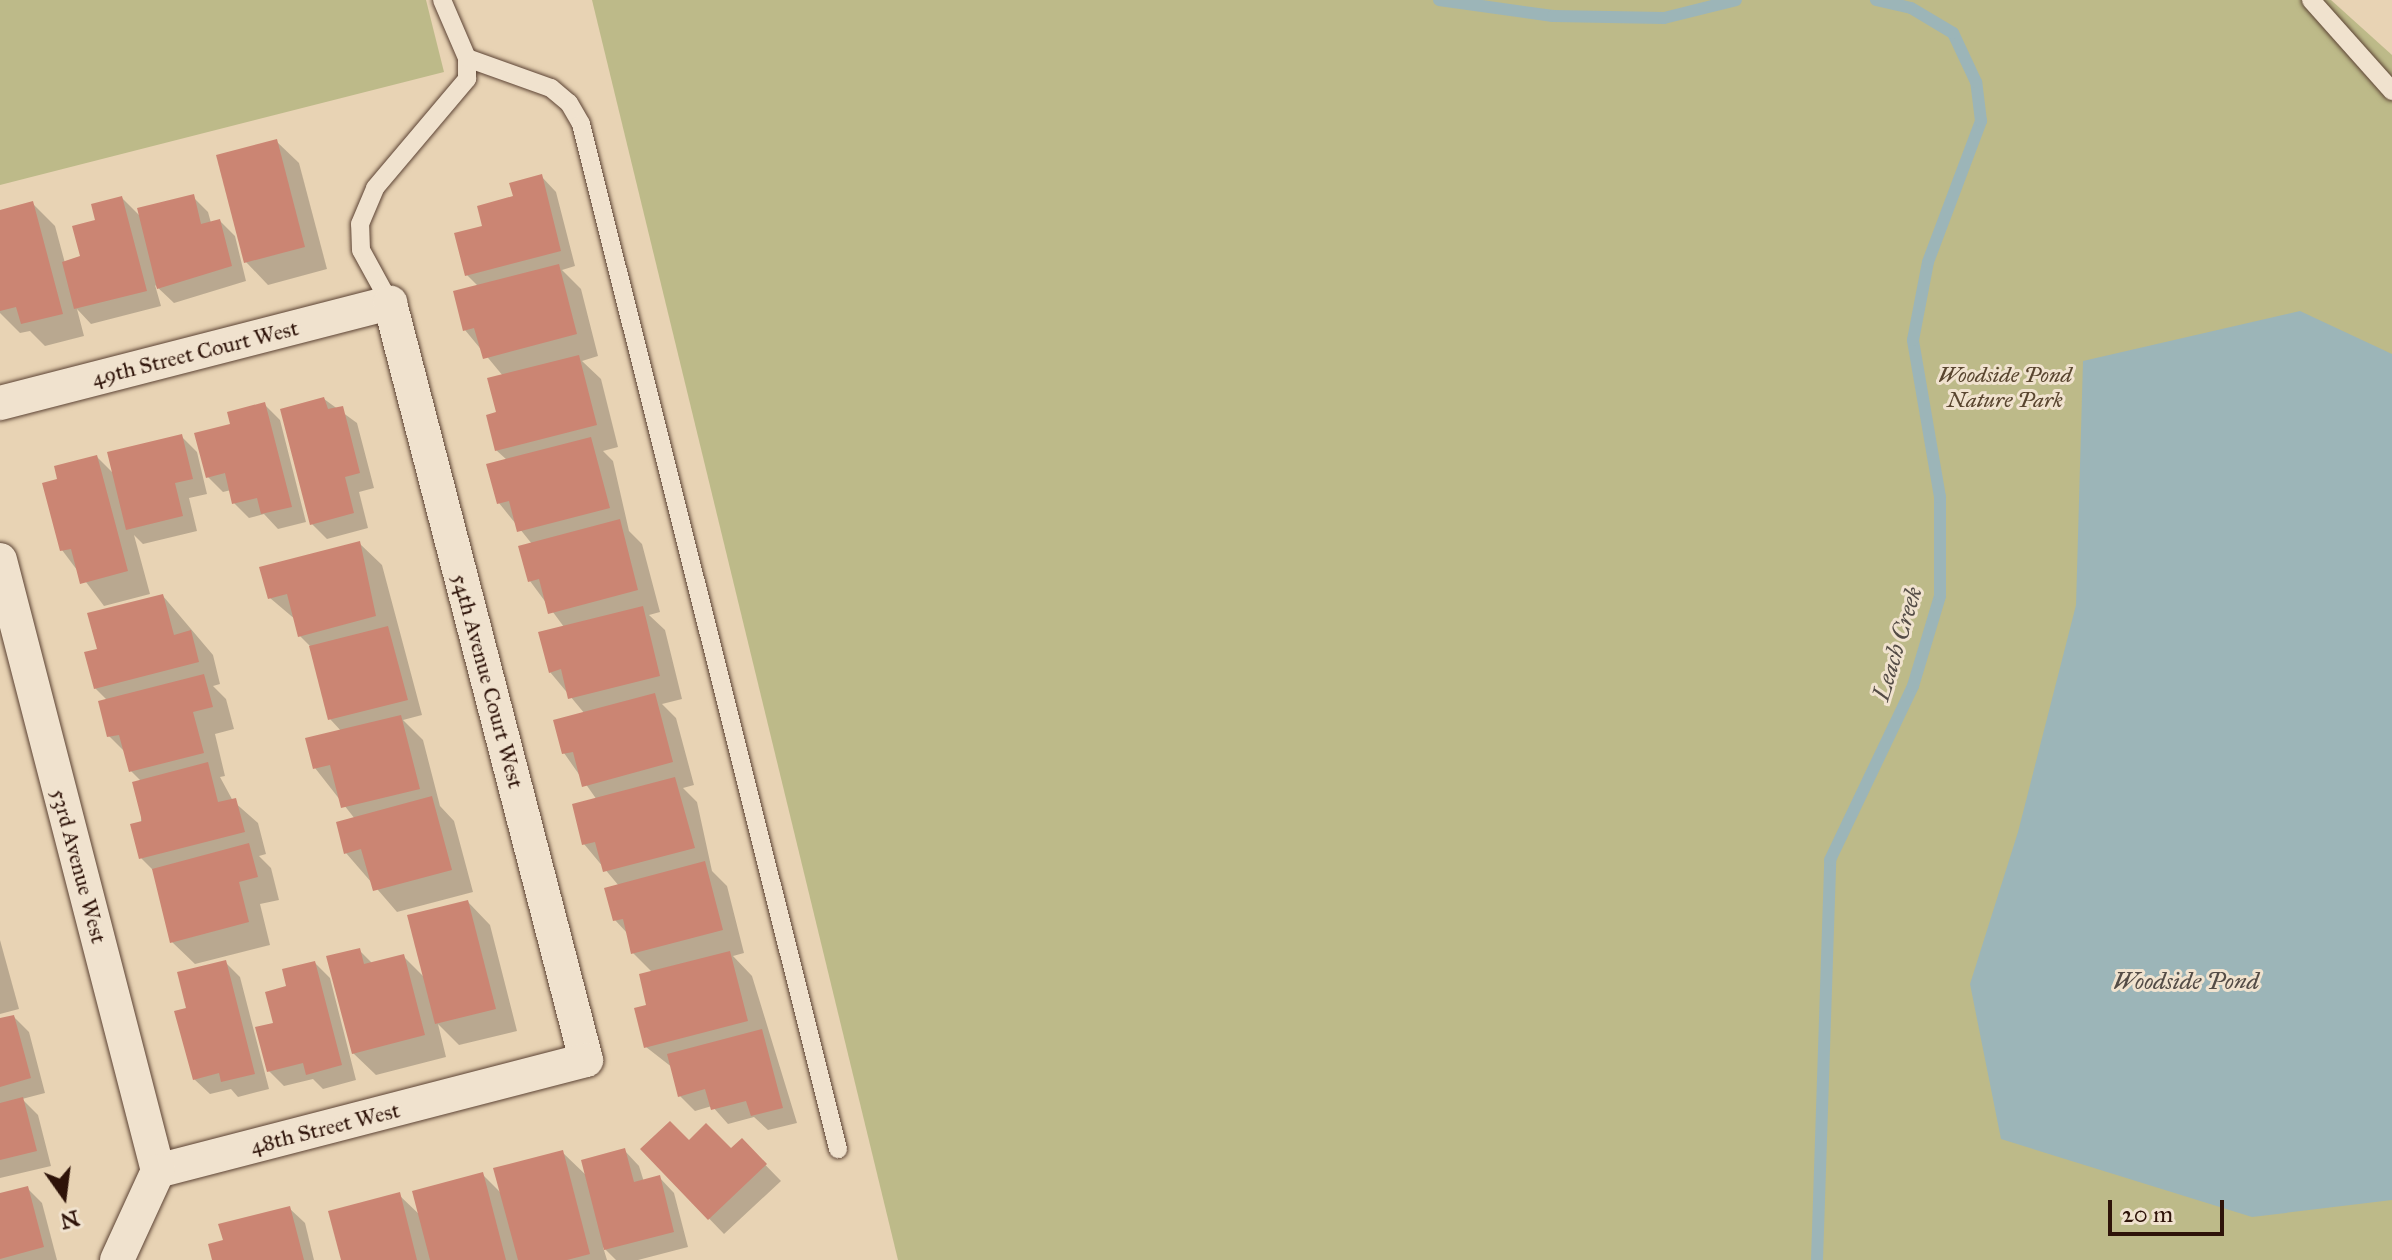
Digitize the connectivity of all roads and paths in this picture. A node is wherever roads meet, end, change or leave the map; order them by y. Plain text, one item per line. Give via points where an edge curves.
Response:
1 (442, 0) edge
2 (2311, 0) edge
3 (467, 58) junction
4 (2392, 91) edge
5 (390, 303) junction
6 (0, 403) edge
7 (0, 560) edge
8 (586, 1060) joint
9 (838, 1149) dead end
10 (158, 1171) junction
11 (117, 1260) edge

1 - 3 lane
2 - 4 lane
3 - 5 lane via 467,79 456,97 375,188 360,224 361,250
3 - 9 lane via 551,88 569,103 581,124
5 - 6 street, 49th Street Court West
5 - 8 street, 54th Avenue Court West
7 - 10 street, 53rd Avenue West
8 - 10 street, 48th Street West
10 - 11 street

